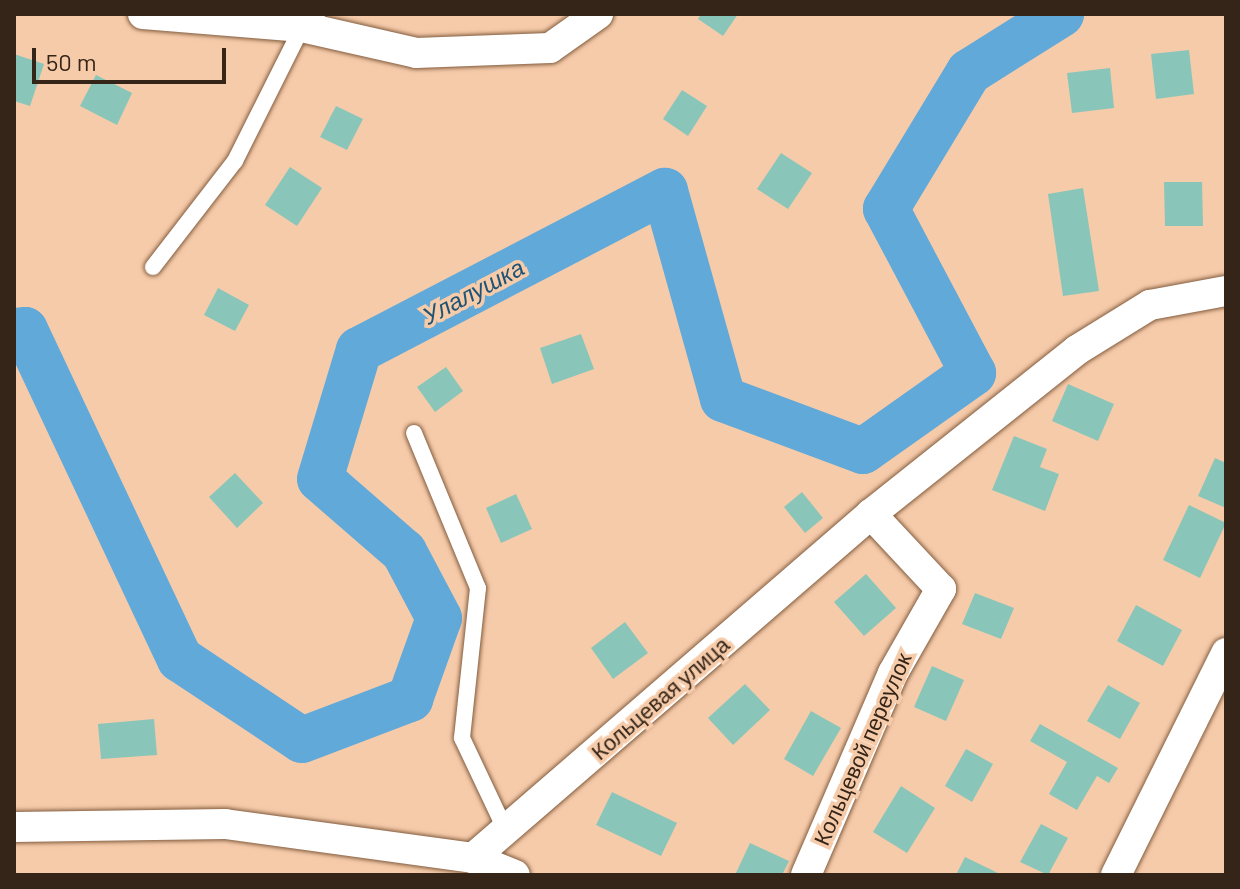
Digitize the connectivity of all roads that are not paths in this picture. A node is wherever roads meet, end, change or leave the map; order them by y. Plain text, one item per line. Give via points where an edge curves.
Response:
1 (143, 14) edge
2 (598, 14) edge
3 (306, 20) edge
4 (153, 267) dead end
5 (1226, 291) edge
6 (414, 433) dead end
7 (871, 514) junction
8 (1226, 653) edge
9 (14, 827) edge
10 (507, 833) junction
11 (473, 858) junction
12 (515, 875) edge
13 (806, 875) edge
14 (1116, 875) edge

1 - 3 street
2 - 3 street via 550,48 416,53
3 - 4 lane via 235,161
5 - 7 street, Кольцевая улица via 1150,305 1107,328
6 - 10 lane via 478,588 462,738
7 - 10 street, Кольцевая улица
7 - 13 street, Кольцевой переулок via 941,589 893,673
8 - 14 street
9 - 11 street via 225,824
10 - 11 street, Кольцевая улица
11 - 12 street

